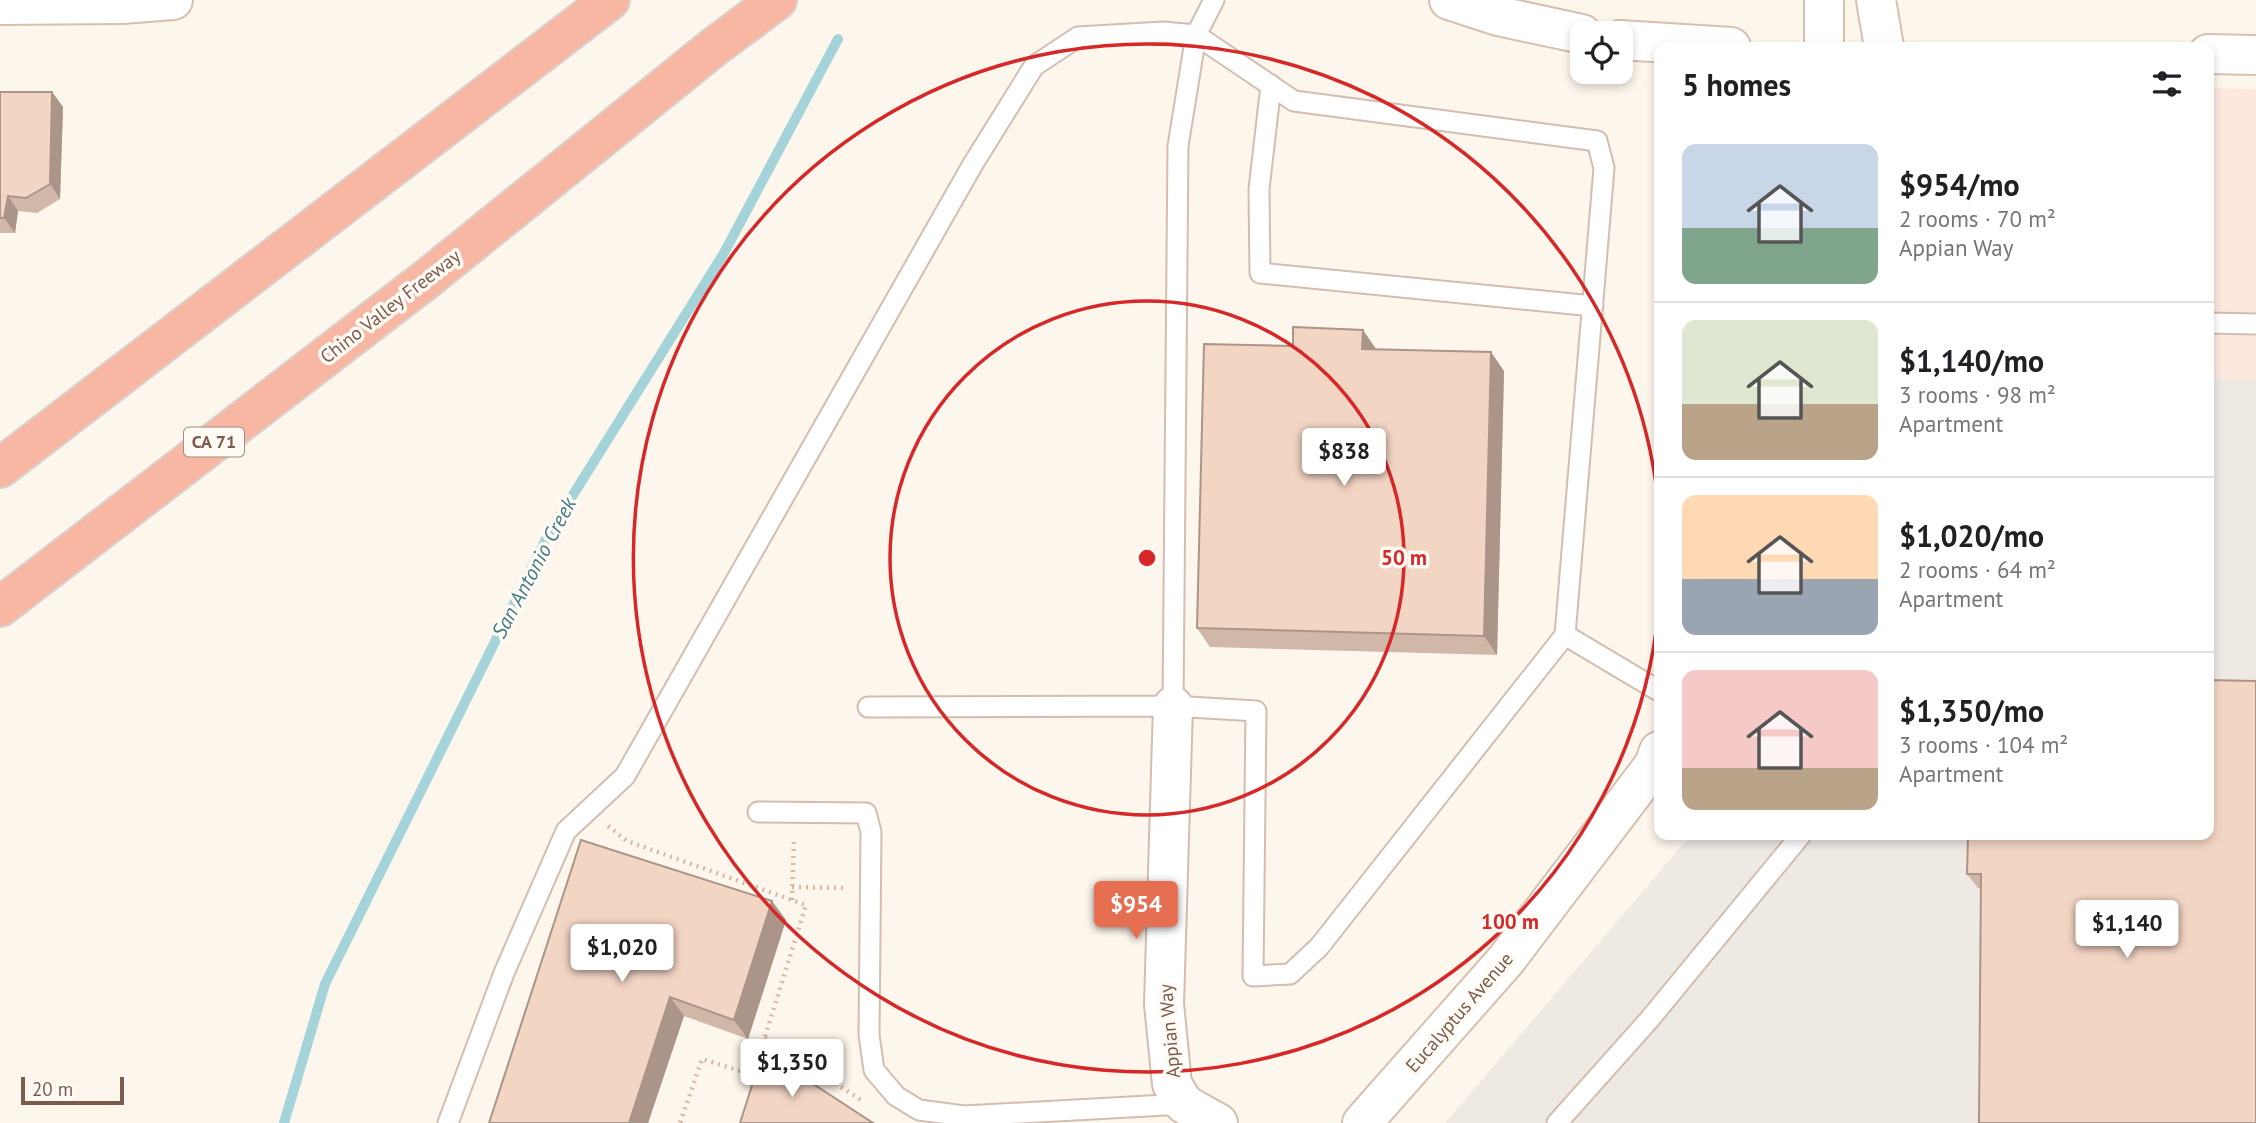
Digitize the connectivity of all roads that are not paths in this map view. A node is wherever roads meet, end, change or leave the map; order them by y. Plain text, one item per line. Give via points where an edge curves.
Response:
1 (173, 0) edge
2 (610, 0) edge
3 (777, 0) edge
4 (1214, 0) edge
5 (1449, 0) edge
6 (1824, 0) edge
7 (1876, 0) edge
8 (45, 3) edge
9 (0, 5) edge
10 (1570, 31) edge
11 (1196, 35) junction
12 (1633, 41) edge
13 (1654, 42) edge
14 (1824, 42) edge
15 (1883, 42) edge
16 (2214, 54) edge
17 (2256, 55) edge
18 (1271, 85) junction
19 (1593, 306) junction
20 (2214, 323) edge
21 (2256, 324) edge
22 (0, 468) edge
23 (0, 607) edge
24 (1565, 635) junction
25 (1654, 688) edge
26 (1173, 706) junction
27 (867, 707) dead end
28 (1654, 764) edge
29 (758, 812) dead end
30 (1797, 840) edge
31 (1184, 1104) junction
32 (448, 1123) edge
33 (1218, 1123) edge
34 (1362, 1123) edge
35 (1558, 1123) edge

1 - 8 street
2 - 22 highway
3 - 23 highway, Chino Valley Freeway / CA 71 via 428,278
4 - 11 lane
5 - 10 street
6 - 14 street
7 - 15 street
8 - 9 street
11 - 18 lane
11 - 26 lane via 1178,146
11 - 32 lane via 1163,32 1078,37 1034,66 973,164 625,776 566,831 504,973
12 - 13 street
16 - 17 street
18 - 19 lane via 1294,101 1597,141 1604,168
18 - 19 lane via 1259,189 1260,273
19 - 24 lane
20 - 21 lane
24 - 25 lane
24 - 26 lane via 1319,947 1290,974 1252,976 1256,711
26 - 27 lane
26 - 31 street, Appian Way via 1164,1004 1172,1084
28 - 34 street, Eucalyptus Avenue via 1506,960
29 - 31 lane via 866,813 871,832 869,1035 874,1070 895,1096 919,1111 964,1116
30 - 35 lane
31 - 33 street, Appian Way

